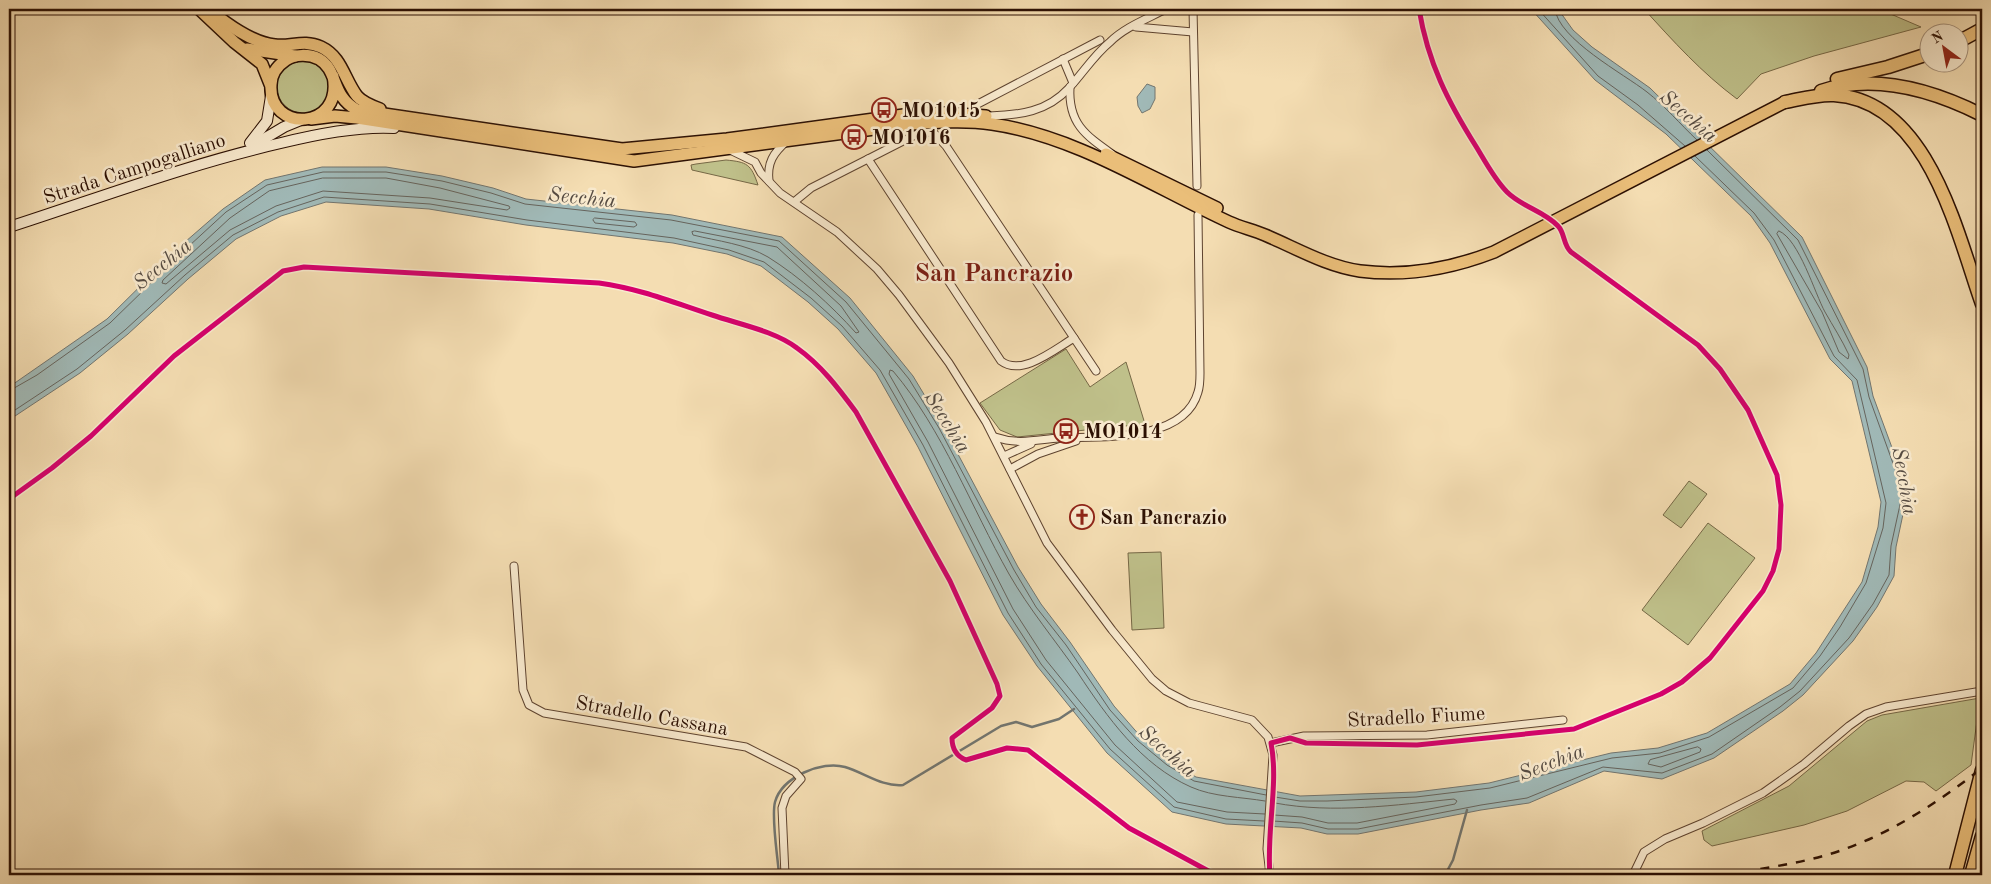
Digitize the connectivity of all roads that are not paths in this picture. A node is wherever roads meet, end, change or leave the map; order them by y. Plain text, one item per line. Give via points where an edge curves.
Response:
1 (199, 9) edge
2 (208, 9) edge
3 (1166, 9) edge
4 (1193, 9) edge
5 (1131, 28) junction
6 (1982, 29) edge
7 (1193, 32) junction
8 (1968, 37) edge
9 (1100, 40) dead end
10 (242, 48) junction
11 (297, 56) junction
12 (1918, 57) edge
13 (1062, 59) junction
14 (333, 76) junction
15 (1072, 85) junction
16 (271, 93) junction
17 (1785, 102) junction
18 (974, 106) dead end
19 (390, 114) junction
20 (1982, 115) edge
21 (989, 116) junction
22 (306, 120) junction
23 (415, 129) junction
24 (790, 139) junction
25 (726, 148) junction
26 (242, 152) junction
27 (868, 160) junction
28 (1123, 161) junction
29 (769, 182) junction
30 (1197, 186) dead end
31 (794, 202) junction
32 (1198, 215) dead end
33 (9, 227) edge
34 (1264, 235) junction
35 (1982, 304) edge
36 (1074, 338) junction
37 (1096, 371) dead end
38 (994, 437) junction
39 (1081, 439) junction
40 (1033, 442) junction
41 (1004, 456) junction
42 (1010, 469) junction
43 (514, 566) dead end
44 (1982, 692) edge
45 (1563, 720) dead end
46 (1270, 743) junction
47 (1982, 770) edge
48 (1982, 836) edge
49 (785, 875) edge
50 (1204, 875) edge
51 (1224, 875) edge
52 (1270, 875) edge
53 (1633, 875) edge
54 (1955, 875) edge
55 (1971, 875) edge

1 - 10 main road
2 - 19 main road via 242,34 275,45 294,42 320,46 341,66 357,96
3 - 5 street
4 - 7 street
5 - 7 street via 1142,26
5 - 15 street via 1111,40
6 - 8 highway
7 - 30 street
9 - 13 street
10 - 11 main road
10 - 16 main road via 262,64 270,79
11 - 14 main road via 319,59
11 - 16 main road via 280,64 271,81
12 - 17 highway via 1825,83
13 - 15 street
13 - 18 street
14 - 19 main road via 337,90 349,106
14 - 22 main road via 335,86 331,102 321,114
15 - 21 street via 1058,98 1036,110 1019,115
15 - 28 street via 1071,108 1080,128
16 - 22 main road via 279,110
16 - 26 main road, Strada Campogalliano via 267,121
17 - 20 highway via 1850,83 1879,83 1922,91
17 - 34 main road via 1494,252 1450,267 1391,273 1358,270 1328,262
17 - 35 highway via 1845,96 1878,109 1900,125 1917,146 1939,186
19 - 21 main road via 622,149 911,114
21 - 28 main road via 1055,134
22 - 23 main road via 335,116 400,124
22 - 26 main road, Strada Campogalliano via 284,127
23 - 25 main road via 625,160
23 - 26 main road, Strada Campogalliano via 368,128 309,136
24 - 25 main road
24 - 29 street via 768,166
24 - 34 main road via 936,122 992,124 1022,130 1080,150 1231,223
25 - 29 street via 755,162
26 - 33 main road, Strada Campogalliano
27 - 31 street via 811,188
27 - 36 street via 924,131 937,135
27 - 36 street via 1001,361 1012,367 1027,364
28 - 34 main road
29 - 31 street
31 - 38 street via 837,232 877,270 949,363
32 - 39 street via 1200,373 1194,401 1184,414 1162,428
36 - 37 street
38 - 40 street
38 - 41 street
39 - 40 street
39 - 42 street via 1038,454
40 - 41 street
41 - 42 street
42 - 46 street via 1047,543 1152,679 1189,703 1252,720 1262,728
43 - 49 street, Stradello Cassana via 523,690 529,705 544,713 746,747 795,772 802,779 786,796 782,808
44 - 53 street via 1886,707 1866,714 1770,789 1644,852
45 - 46 street, Stradello Fiume via 1427,735 1304,736
46 - 52 street via 1273,765 1267,849
47 - 54 highway
48 - 55 highway
50 - 51 street

